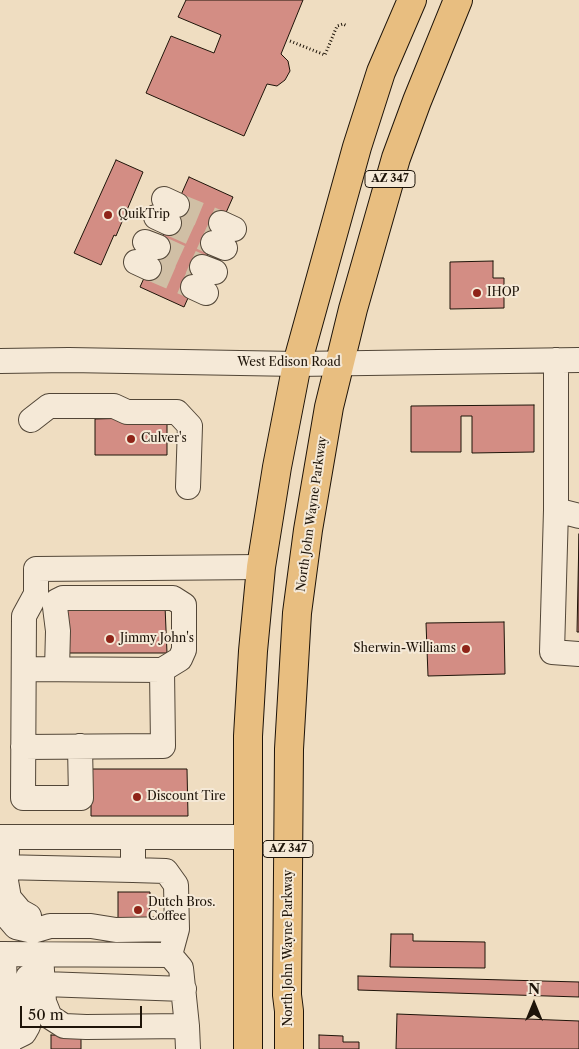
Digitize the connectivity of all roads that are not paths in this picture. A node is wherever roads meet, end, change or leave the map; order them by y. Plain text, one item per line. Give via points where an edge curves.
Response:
1 (412, 0) edge
2 (458, 0) edge
3 (567, 360) edge
4 (0, 361) edge
5 (339, 363) junction
6 (296, 364) junction
7 (32, 420) dead end
8 (188, 487) dead end
9 (556, 510) junction
10 (579, 516) edge
11 (261, 567) junction
12 (579, 654) edge
13 (24, 669) junction
14 (57, 669) junction
15 (162, 670) junction
16 (80, 746) junction
17 (24, 747) junction
18 (4, 837) edge
19 (133, 837) junction
20 (248, 837) junction
21 (3, 867) edge
22 (133, 870) junction
23 (0, 908) edge
24 (248, 924) junction
25 (50, 926) junction
26 (177, 929) junction
27 (18, 955) edge
28 (170, 955) junction
29 (44, 984) junction
30 (184, 989) junction
31 (289, 1011) junction
32 (188, 1038) edge
33 (7, 1045) edge
34 (248, 1049) edge
35 (289, 1049) edge

1 - 6 highway, AZ 347 via 381,72 357,147
2 - 5 highway, North John Wayne Parkway / AZ 347 via 396,158
3 - 5 street, West Edison Road
3 - 9 street
4 - 6 street, West Edison Road
5 - 6 street, West Edison Road
5 - 31 highway, North John Wayne Parkway / AZ 347 via 328,407 308,530 297,622 289,749
6 - 11 highway, AZ 347
7 - 8 street via 49,406 114,406 127,412 177,412 190,426
9 - 10 street
9 - 12 street via 552,652
11 - 13 street via 36,569 36,594 24,616
11 - 20 highway, AZ 347 via 248,736
13 - 14 street
13 - 17 street
14 - 15 street
14 - 15 street via 57,601 68,597 173,598 184,606 184,650 180,660
15 - 16 street via 163,746
16 - 17 street
16 - 17 street via 81,798 23,798
18 - 19 street
18 - 21 street
19 - 20 street
19 - 22 street
20 - 24 highway, AZ 347
21 - 22 street
21 - 25 street via 9,898 20,911
22 - 26 street via 166,871 172,877 176,885
23 - 25 street via 16,927 33,931
24 - 31 highway via 271,994
24 - 34 highway, AZ 347
25 - 26 street
26 - 28 street
27 - 28 street
27 - 29 street
27 - 33 street
28 - 30 street via 182,968
29 - 30 street
29 - 32 street via 44,1002 50,1017 64,1026
30 - 32 street
31 - 35 highway, North John Wayne Parkway / AZ 347

